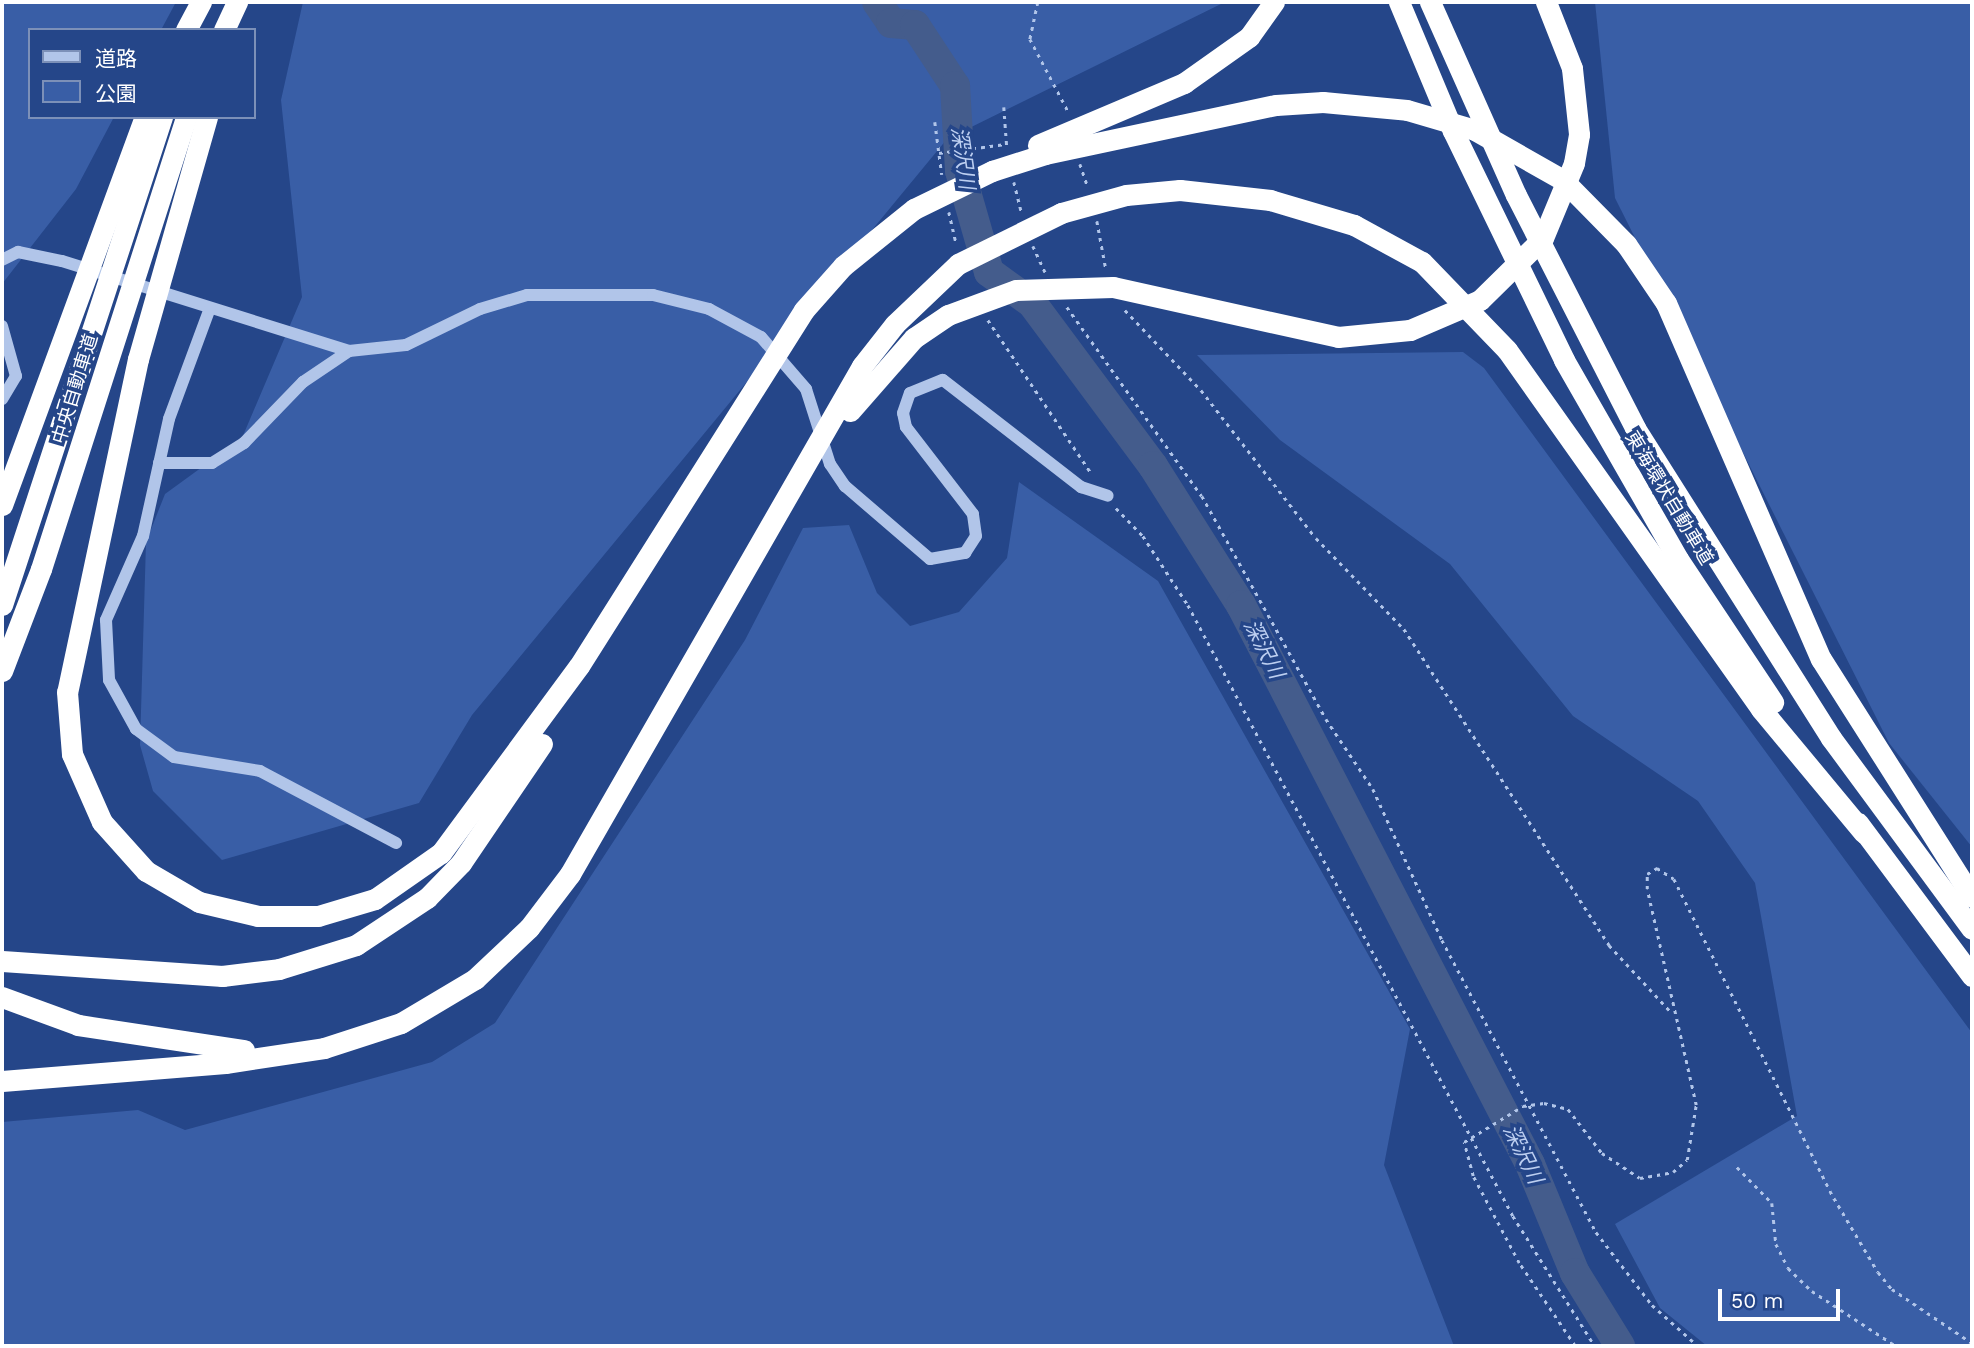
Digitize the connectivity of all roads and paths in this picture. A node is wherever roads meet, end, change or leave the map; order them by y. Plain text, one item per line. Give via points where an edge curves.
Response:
1 (201, 2) edge
2 (209, 2) edge
3 (237, 2) edge
4 (243, 2) edge
5 (1038, 2) edge
6 (1274, 2) edge
7 (1399, 2) edge
8 (1430, 2) edge
9 (1546, 2) edge
10 (187, 28) edge
11 (198, 28) edge
12 (225, 28) edge
13 (236, 28) edge
14 (1004, 107) dead end
15 (1071, 116) dead end
16 (144, 119) edge
17 (161, 119) edge
18 (185, 119) edge
19 (206, 119) edge
20 (936, 122) dead end
21 (1006, 144) junction
22 (940, 153) junction
23 (1008, 154) dead end
24 (1079, 160) dead end
25 (1013, 176) dead end
26 (949, 185) junction
27 (1089, 191) dead end
28 (948, 209) dead end
29 (1094, 212) dead end
30 (1024, 220) dead end
31 (1030, 240) dead end
32 (957, 246) dead end
33 (2, 260) edge
34 (1107, 276) dead end
35 (1048, 277) dead end
36 (1061, 298) dead end
37 (1122, 306) dead end
38 (211, 308) junction
39 (985, 312) dead end
40 (2, 326) edge
41 (349, 351) junction
42 (2, 399) edge
43 (159, 463) junction
44 (801, 477) junction
45 (1108, 496) junction
46 (2, 505) edge
47 (665, 530) junction
48 (2, 605) edge
49 (2, 671) edge
50 (1864, 833) junction
51 (396, 843) dead end
52 (1972, 897) edge
53 (1972, 929) edge
54 (4, 961) edge
55 (1972, 976) edge
56 (2, 997) edge
57 (1672, 1013) junction
58 (368, 1036) junction
59 (2, 1081) edge
60 (1532, 1105) junction
61 (1469, 1133) junction
62 (1737, 1167) dead end
63 (1972, 1343) edge
64 (1575, 1346) edge
65 (1595, 1346) edge
66 (1698, 1346) edge
67 (1896, 1346) edge

1 - 10 highway
2 - 11 highway
3 - 12 highway
4 - 13 highway
5 - 15 path via 1030,39
6 - 26 highway via 1239,45 1146,103
7 - 50 highway, 東海環状自動車道 via 1482,194 1564,360 1678,559
8 - 53 highway, 東海環状自動車道 via 1579,323 1719,569 1831,738
9 - 44 highway via 1559,24 1578,104 1576,153 1563,199 1529,257 1508,279 1459,311 1410,330 1338,337 1113,287 1016,290 948,315 914,338 886,363
14 - 21 path
16 - 46 highway
17 - 48 highway, 中央自動車道
18 - 49 highway, 中央自動車道 via 70,483
19 - 47 highway via 138,359 67,692 72,754 83,788 121,848 146,871 199,902 287,919 347,909 405,882 478,810
20 - 22 path
21 - 22 path
21 - 23 path
22 - 26 path
24 - 27 path
25 - 30 path
26 - 47 highway via 843,266 765,368
26 - 52 highway via 1045,154 1276,105 1359,103 1407,110 1475,130 1563,180 1651,279 1701,378 1821,659
28 - 32 path
29 - 34 path
31 - 35 path
33 - 38 street via 18,252 62,261
36 - 60 path via 1247,568 1326,719 1389,818 1442,940
37 - 57 path via 1201,390 1316,538 1404,629 1609,945
38 - 41 street
38 - 43 street
39 - 45 path
40 - 42 street via 16,376
41 - 43 street via 303,382 244,443 212,463
41 - 45 street via 406,345 480,309 527,295 653,295 709,309 761,337 806,389 830,464 845,486 930,559 965,553 976,536 973,514 906,427 903,412 910,393 943,380 1081,487
43 - 51 street via 143,536 103,638 109,680 125,716 174,757 260,771
44 - 50 highway via 862,366 895,324 958,264 1061,213 1126,195 1180,190 1246,196 1322,214 1422,262 1507,350 1753,698
44 - 58 highway via 570,874 529,928 433,1007
45 - 61 path via 1188,605
47 - 54 highway via 491,822 461,863 393,924 319,959 222,976
50 - 55 highway, 東海環状自動車道
56 - 58 highway via 78,1025 203,1048 276,1050
57 - 60 path via 1696,1105 1687,1160 1673,1172 1640,1178 1602,1153 1568,1109
57 - 63 path via 1647,889 1647,874 1657,868 1674,880 1828,1187 1878,1272 1900,1296
58 - 59 highway via 277,1058
60 - 61 path
60 - 66 path via 1617,1264
61 - 64 path via 1464,1142 1473,1176
61 - 65 path via 1549,1281
62 - 67 path via 1772,1203 1776,1244 1788,1268 1811,1292

